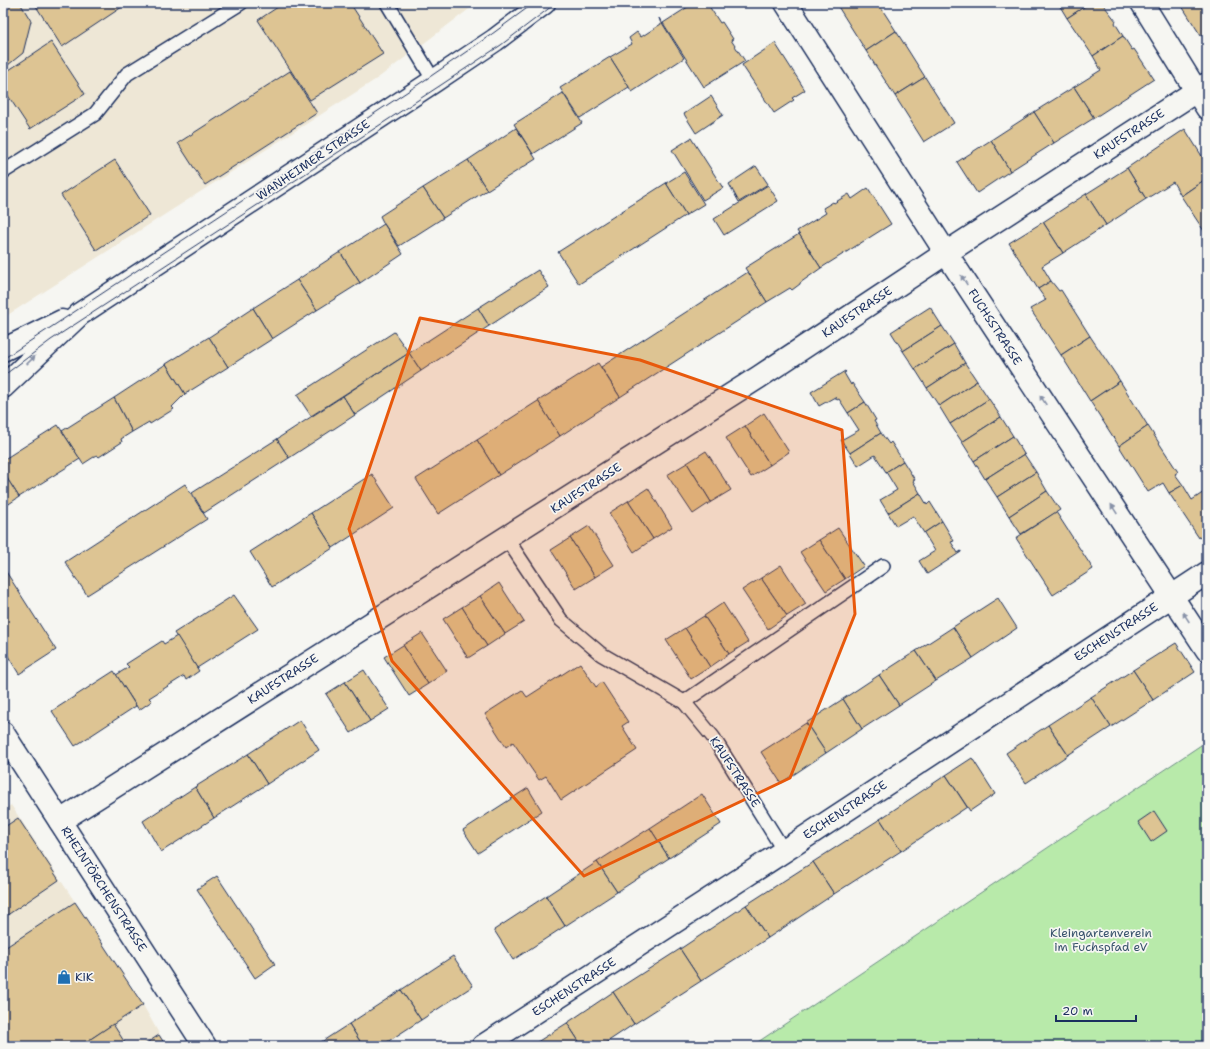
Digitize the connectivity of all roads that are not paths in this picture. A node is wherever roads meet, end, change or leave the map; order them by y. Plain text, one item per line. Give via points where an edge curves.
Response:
1 (241, 3) edge
2 (387, 3) edge
3 (544, 3) edge
4 (786, 3) edge
5 (1142, 3) edge
6 (434, 81) junction
7 (1203, 94) edge
8 (3, 172) edge
9 (946, 253) junction
10 (80, 314) junction
11 (3, 350) edge
12 (3, 387) edge
13 (507, 539) junction
14 (883, 566) dead end
15 (1207, 573) edge
16 (1171, 596) junction
17 (1207, 650) edge
18 (684, 702) junction
19 (3, 733) edge
20 (60, 821) junction
21 (784, 851) junction
22 (205, 1046) edge
23 (483, 1046) edge

1 - 8 lane via 127,74 95,114
2 - 6 lane
3 - 6 street, WANHEIMER STRASSE
4 - 9 street, FUCHSSTRASSE
5 - 7 street
6 - 10 street, WANHEIMER STRASSE
7 - 9 street, KAUFSTRASSE
9 - 13 street, KAUFSTRASSE
16 -> 9 street, FUCHSSTRASSE
10 - 11 street, WANHEIMER STRASSE
12 -> 10 street, WANHEIMER STRASSE
13 - 18 lane, KAUFSTRASSE via 562,620 601,654
13 - 20 street, KAUFSTRASSE via 452,571
14 - 18 lane
15 - 16 street, ESCHENSTRASSE
17 -> 16 street, FUCHSSTRASSE
16 - 21 street, ESCHENSTRASSE
18 - 21 lane, KAUFSTRASSE via 713,737
19 - 20 street, RHEINTÖRCHENSTRASSE
20 - 22 street, RHEINTÖRCHENSTRASSE
21 - 23 street, ESCHENSTRASSE

